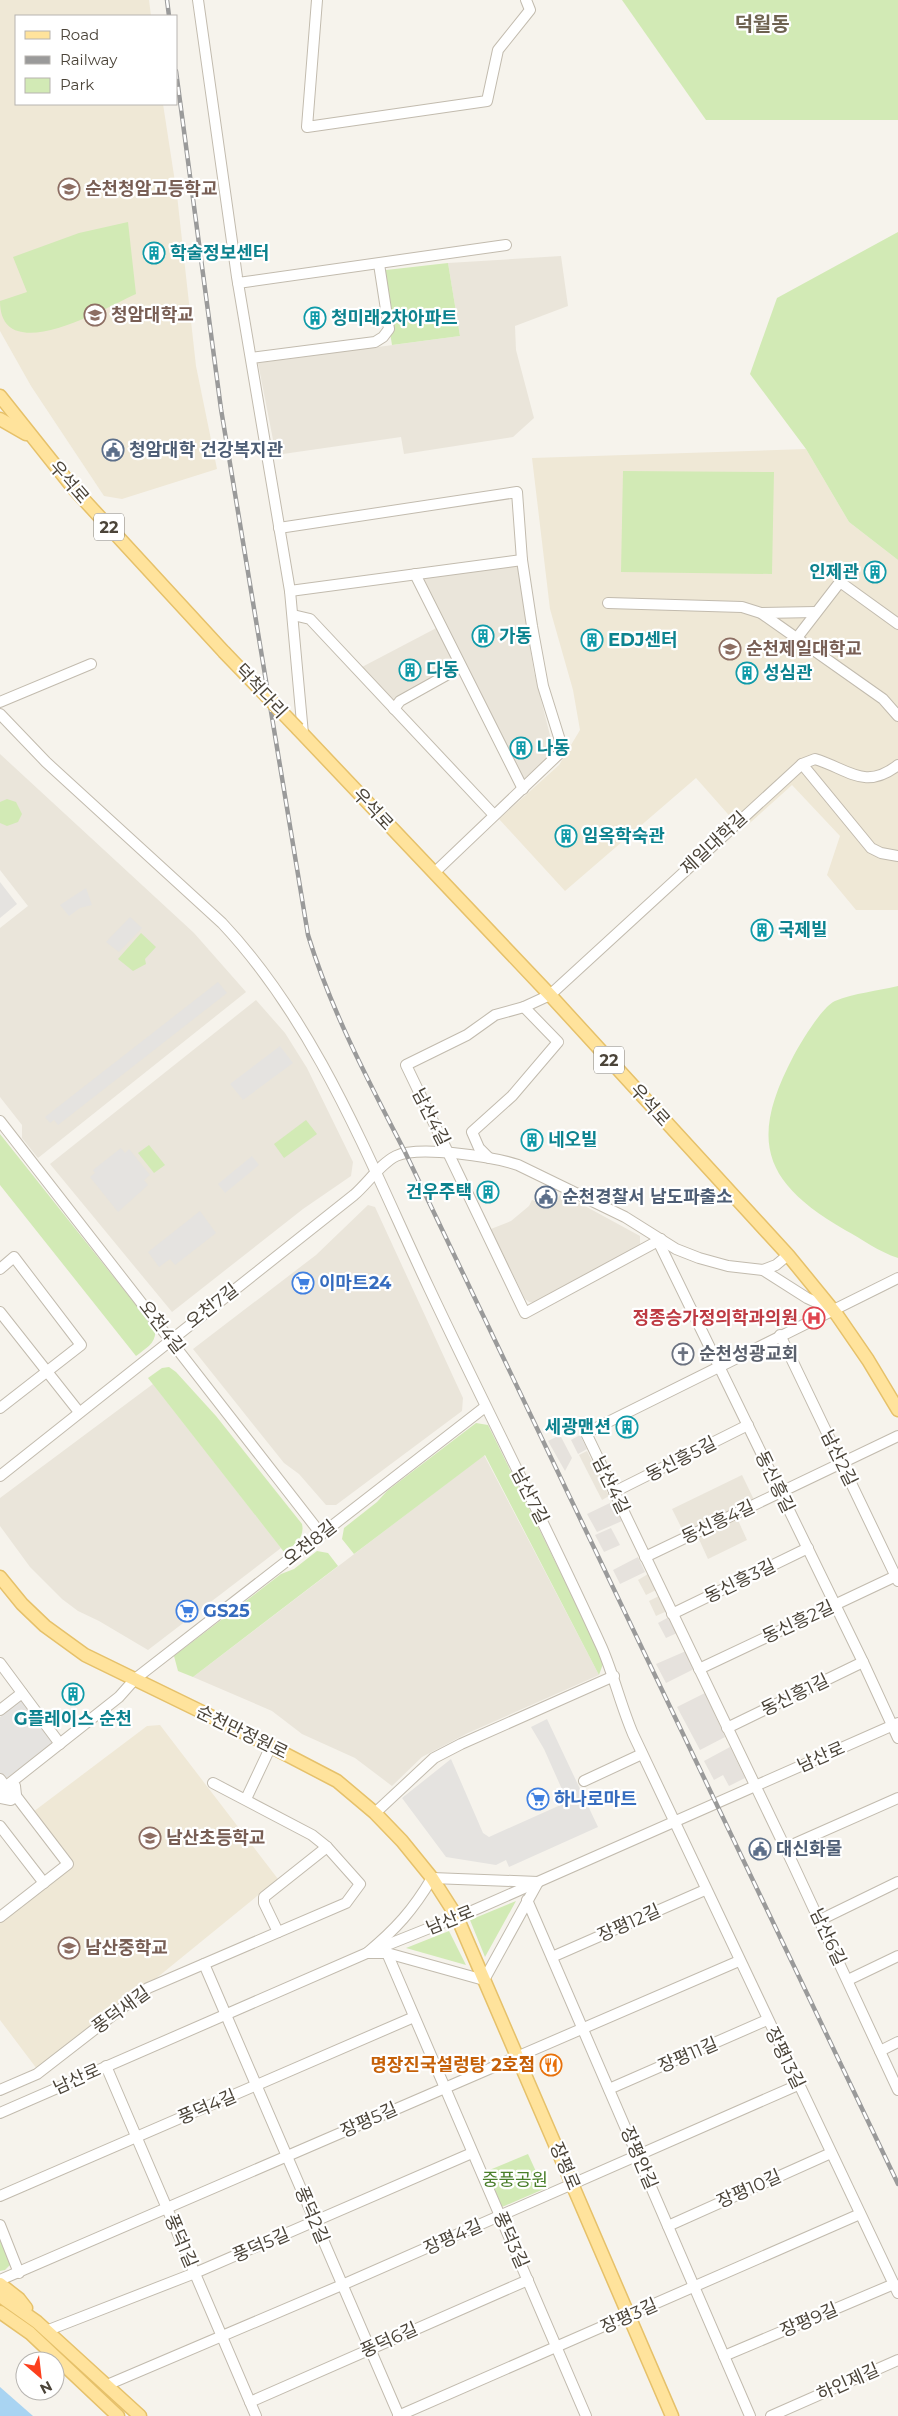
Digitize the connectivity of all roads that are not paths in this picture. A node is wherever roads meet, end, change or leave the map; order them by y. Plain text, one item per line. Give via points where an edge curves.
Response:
1 (198, 0) edge
2 (317, 0) edge
3 (526, 0) edge
4 (506, 246) dead end
5 (379, 264) junction
6 (238, 283) junction
7 (251, 358) junction
8 (0, 396) edge
9 (0, 419) edge
10 (30, 435) junction
11 (279, 528) junction
12 (522, 560) junction
13 (415, 574) junction
14 (290, 590) junction
15 (608, 603) dead end
16 (816, 612) junction
17 (761, 613) junction
18 (294, 615) junction
19 (898, 624) edge
20 (796, 639) junction
21 (224, 652) joint
22 (91, 664) dead end
23 (461, 667) junction
24 (0, 702) edge
25 (394, 708) junction
26 (0, 714) edge
27 (898, 716) edge
28 (300, 732) junction
29 (802, 764) junction
30 (898, 765) edge
31 (523, 789) junction
32 (494, 815) junction
33 (898, 856) edge
34 (434, 873) junction
35 (550, 995) junction
36 (524, 1007) junction
37 (0, 1121) edge
38 (449, 1153) junction
39 (489, 1158) junction
40 (376, 1174) junction
41 (660, 1240) junction
42 (788, 1255) junction
43 (0, 1269) edge
44 (763, 1270) junction
45 (898, 1278) edge
46 (832, 1309) junction
47 (0, 1312) edge
48 (780, 1335) junction
49 (171, 1338) junction
50 (720, 1365) junction
51 (47, 1372) junction
52 (2, 1403) edge
53 (485, 1407) junction
54 (898, 1410) edge
55 (79, 1412) junction
56 (748, 1426) junction
57 (898, 1436) edge
58 (842, 1463) junction
59 (0, 1476) edge
60 (614, 1492) junction
61 (781, 1493) junction
62 (322, 1534) junction
63 (808, 1548) junction
64 (645, 1556) junction
65 (897, 1577) edge
66 (0, 1578) edge
67 (835, 1605) junction
68 (672, 1614) junction
69 (864, 1662) junction
70 (0, 1663) edge
71 (699, 1669) junction
72 (614, 1676) junction
73 (135, 1679) junction
74 (22, 1693) junction
75 (0, 1710) edge
76 (895, 1724) edge
77 (727, 1728) junction
78 (898, 1738) edge
79 (60, 1744) junction
80 (271, 1746) junction
81 (642, 1754) junction
82 (584, 1782) dead end
83 (213, 1783) dead end
84 (755, 1786) junction
85 (6, 1789) edge
86 (898, 1798) edge
87 (246, 1799) junction
88 (375, 1813) junction
89 (673, 1822) junction
90 (0, 1826) edge
91 (327, 1847) junction
92 (785, 1848) junction
93 (432, 1878) junction
94 (538, 1882) junction
95 (898, 1882) edge
96 (44, 1883) junction
97 (705, 1890) junction
98 (527, 1900) junction
99 (0, 1917) edge
100 (457, 1917) junction
101 (820, 1920) junction
102 (278, 1932) junction
103 (367, 1953) junction
104 (388, 1954) junction
105 (898, 1956) edge
106 (552, 1957) junction
107 (739, 1961) junction
108 (204, 1964) junction
109 (484, 1980) junction
110 (848, 1980) junction
111 (225, 2015) junction
112 (414, 2017) junction
113 (767, 2020) junction
114 (583, 2028) junction
115 (898, 2042) edge
116 (880, 2051) junction
117 (518, 2056) junction
118 (106, 2066) junction
119 (256, 2085) junction
120 (798, 2085) junction
121 (444, 2088) junction
122 (609, 2088) junction
123 (0, 2090) edge
124 (898, 2090) edge
125 (0, 2113) edge
126 (137, 2137) junction
127 (472, 2153) junction
128 (831, 2153) junction
129 (286, 2156) junction
130 (638, 2156) junction
131 (573, 2184) junction
132 (0, 2196) edge
133 (167, 2208) junction
134 (860, 2214) junction
135 (500, 2216) junction
136 (315, 2222) junction
137 (0, 2225) edge
138 (668, 2226) junction
139 (20, 2273) junction
140 (195, 2273) junction
141 (0, 2280) edge
142 (528, 2280) junction
143 (0, 2284) edge
144 (342, 2285) junction
145 (694, 2287) junction
146 (896, 2289) edge
147 (0, 2296) edge
148 (0, 2312) edge
149 (630, 2316) junction
150 (0, 2322) edge
151 (42, 2326) junction
152 (30, 2333) junction
153 (221, 2338) junction
154 (369, 2348) junction
155 (556, 2348) junction
156 (724, 2356) junction
157 (898, 2360) edge
158 (107, 2385) junction
159 (250, 2402) junction
160 (582, 2415) edge
161 (118, 2416) edge
162 (140, 2416) edge
163 (256, 2416) edge
164 (398, 2416) edge
165 (672, 2416) edge
166 (750, 2416) edge
167 (772, 2416) edge

1 - 6 street
2 - 3 street via 307,127 487,101 498,50 530,10
4 - 5 street
5 - 6 street
5 - 7 street via 389,329 383,337 375,342
6 - 7 street
7 - 11 street
8 - 10 main road, 우석로 / 22
9 - 10 main road
10 - 21 main road, 우석로 / 22 via 74,489
11 - 12 street via 517,492
11 - 14 street
12 - 13 street
12 - 31 street via 543,686 563,750
13 - 14 street
13 - 23 street
14 - 18 street
15 - 17 street via 742,607
16 - 17 street
16 - 19 street via 840,582
16 - 20 street
17 - 20 street
18 - 25 street via 310,619
18 - 28 street
20 - 27 street via 882,699
21 - 28 main road, 덕척다리 / 22, bridge
22 - 24 street
23 - 25 street via 400,701
23 - 31 street
25 - 32 street
26 - 40 street, 남산7길 via 46,762 222,923 257,962 321,1062
28 - 34 main road, 우석로 / 22
29 - 30 street via 815,759 856,777 867,778 879,777
29 - 33 street via 871,848
29 - 35 street, 제일대학길
31 - 32 street
32 - 34 street
34 - 35 main road, 우석로 / 22
35 - 36 street, 제일대학길
35 - 42 main road, 우석로 / 22
36 - 38 street, 남산4길 via 496,1015 467,1035 406,1065
36 - 39 street via 558,1042 512,1096 472,1132 479,1148
37 - 49 street, 오천4길
38 - 39 street, 오천7길
38 - 40 street, 오천7길 via 405,1152 388,1160
38 - 41 street, 남산4길 via 525,1313
39 - 41 street, 오천7길 via 518,1165 625,1217
40 - 49 street, 오천7길 via 354,1195
40 - 53 street, 남산7길
41 - 44 street, 오천7길 via 706,1260
41 - 50 street, 동신흥길
42 - 44 street
42 - 46 main road, 우석로 / 22
43 - 51 street via 14,1257 82,1345
44 - 46 street via 807,1298
45 - 46 street, 남산4길
46 - 48 street, 남산4길
46 - 54 main road, 우석로 / 22
47 - 51 street
48 - 50 street, 남산4길
48 - 58 street, 남산2길
49 - 55 street, 오천7길
49 - 62 street, 오천4길
50 - 56 street, 동신흥길
50 - 60 street, 남산4길 via 586,1432
51 - 52 street
51 - 55 street
53 - 62 street, 오천8길
53 - 72 street, 남산7길
55 - 59 street, 오천7길
56 - 60 street, 동신흥5길
56 - 61 street, 동신흥길
57 - 58 street, 동신흥4길
58 - 61 street, 동신흥4길
58 - 65 street, 남산2길
60 - 64 street, 남산4길
61 - 63 street, 동신흥길
61 - 64 street, 동신흥4길
62 - 73 street, 오천8길
63 - 67 street, 동신흥길
63 - 68 street, 동신흥3길
64 - 68 street, 남산4길
65 - 67 street, 동신흥2길
66 - 73 main road, 순천만정원로 via 22,1604 70,1645 104,1666
67 - 69 street, 동신흥길
67 - 71 street, 동신흥2길
68 - 71 street, 남산4길
69 - 76 street, 동신흥길
69 - 77 street, 동신흥1길
70 - 74 street
71 - 77 street, 남산4길
72 - 81 street, 남산7길
72 - 88 street via 434,1758
73 - 79 street via 119,1697
73 - 80 main road, 순천만정원로
74 - 75 street
74 - 79 street
76 - 78 street, 동신흥길
76 - 84 street, 남산로
77 - 84 street, 남산4길
79 - 85 street
80 - 87 street
80 - 88 main road, 순천만정원로 via 337,1781
81 - 82 street
81 - 89 street, 남산7길
83 - 87 street, 풍덕새길
84 - 89 street, 남산로
84 - 92 street, 남산6길
85 - 96 street via 68,1864
86 - 92 street
87 - 91 street, 풍덕새길 via 312,1835
88 - 93 main road, 순천만정원로
89 - 94 street, 남산로
89 - 97 street, 장평13길
90 - 96 street
91 - 102 street via 264,1897
91 - 102 street, 풍덕새길 via 360,1884 346,1903
92 - 101 street, 남산6길
93 - 94 street
93 - 100 main road, 순천만정원로
93 - 103 street via 396,1929
94 - 98 street
94 - 100 street, 남산로
95 - 101 street
96 - 99 street
97 - 106 street, 장평12길
97 - 107 street, 장평13길
98 - 106 street, 장평안길
98 - 109 street
100 - 103 street, 남산로
100 - 109 main road, 장평로
101 - 110 street, 남산6길
102 - 108 street, 풍덕새길
103 - 104 street
103 - 111 street, 남산로
104 - 109 street
104 - 112 street, 풍덕3길
105 - 110 street
106 - 114 street, 장평안길
107 - 113 street, 장평13길
107 - 114 street, 장평5길
108 - 111 street, 풍덕2길
108 - 123 street, 풍덕새길 via 148,1988 37,2074
109 - 117 main road, 장평로
110 - 116 street, 남산6길
111 - 118 street, 남산로
111 - 119 street, 풍덕2길
112 - 119 street, 풍덕4길
112 - 121 street, 풍덕3길
113 - 120 street, 장평13길
113 - 122 street, 장평11길
114 - 117 street, 장평5길
114 - 122 street, 장평안길
115 - 116 street
116 - 124 street, 남산6길
117 - 121 street, 장평5길
117 - 131 main road, 장평로
118 - 125 street, 남산로
118 - 126 street, 풍덕1길
119 - 126 street, 풍덕4길
119 - 129 street, 풍덕2길
120 - 128 street, 장평13길
120 - 130 street, 장평4길
121 - 127 street, 풍덕3길
121 - 129 street, 장평5길
122 - 130 street, 장평안길
126 - 132 street, 풍덕4길
126 - 133 street, 풍덕1길
127 - 135 street, 풍덕3길
127 - 136 street, 풍덕5길
128 - 134 street, 장평13길
128 - 138 street, 장평10길
129 - 133 street, 장평5길
129 - 136 street, 풍덕2길
130 - 131 street, 장평4길
130 - 138 street, 장평안길
131 - 135 street, 장평4길
131 - 149 main road, 장평로
133 - 139 street, 장평5길
133 - 140 street, 풍덕1길
134 - 145 street, 장평3길
134 - 146 street, 장평13길
135 - 142 street, 풍덕3길
135 - 144 street, 장평4길
136 - 140 street, 풍덕5길
136 - 144 street, 풍덕2길
137 - 139 street
138 - 145 street, 장평안길
139 - 141 street, 장평5길
140 - 151 street, 풍덕5길
140 - 153 street, 풍덕1길
142 - 154 street, 풍덕6길
142 - 155 street, 풍덕3길
143 - 151 main road via 19,2299
144 - 153 street, 장평4길
144 - 154 street, 풍덕2길
145 - 149 street, 장평3길
145 - 156 street, 장평안길
146 - 156 street, 장평9길
147 - 151 main road
148 - 152 main road
149 - 155 street, 장평3길
149 - 165 main road, 장평로
150 - 152 main road
151 - 158 main road
152 - 161 main road
153 - 158 street, 장평4길
153 - 159 street, 풍덕1길
154 - 159 street, 풍덕6길
154 - 164 street, 풍덕2길
155 - 160 street, 풍덕3길
155 - 164 street, 장평3길
156 - 166 street, 장평안길
157 - 167 street, 하인제길
158 - 162 main road
159 - 163 street, 풍덕1길

